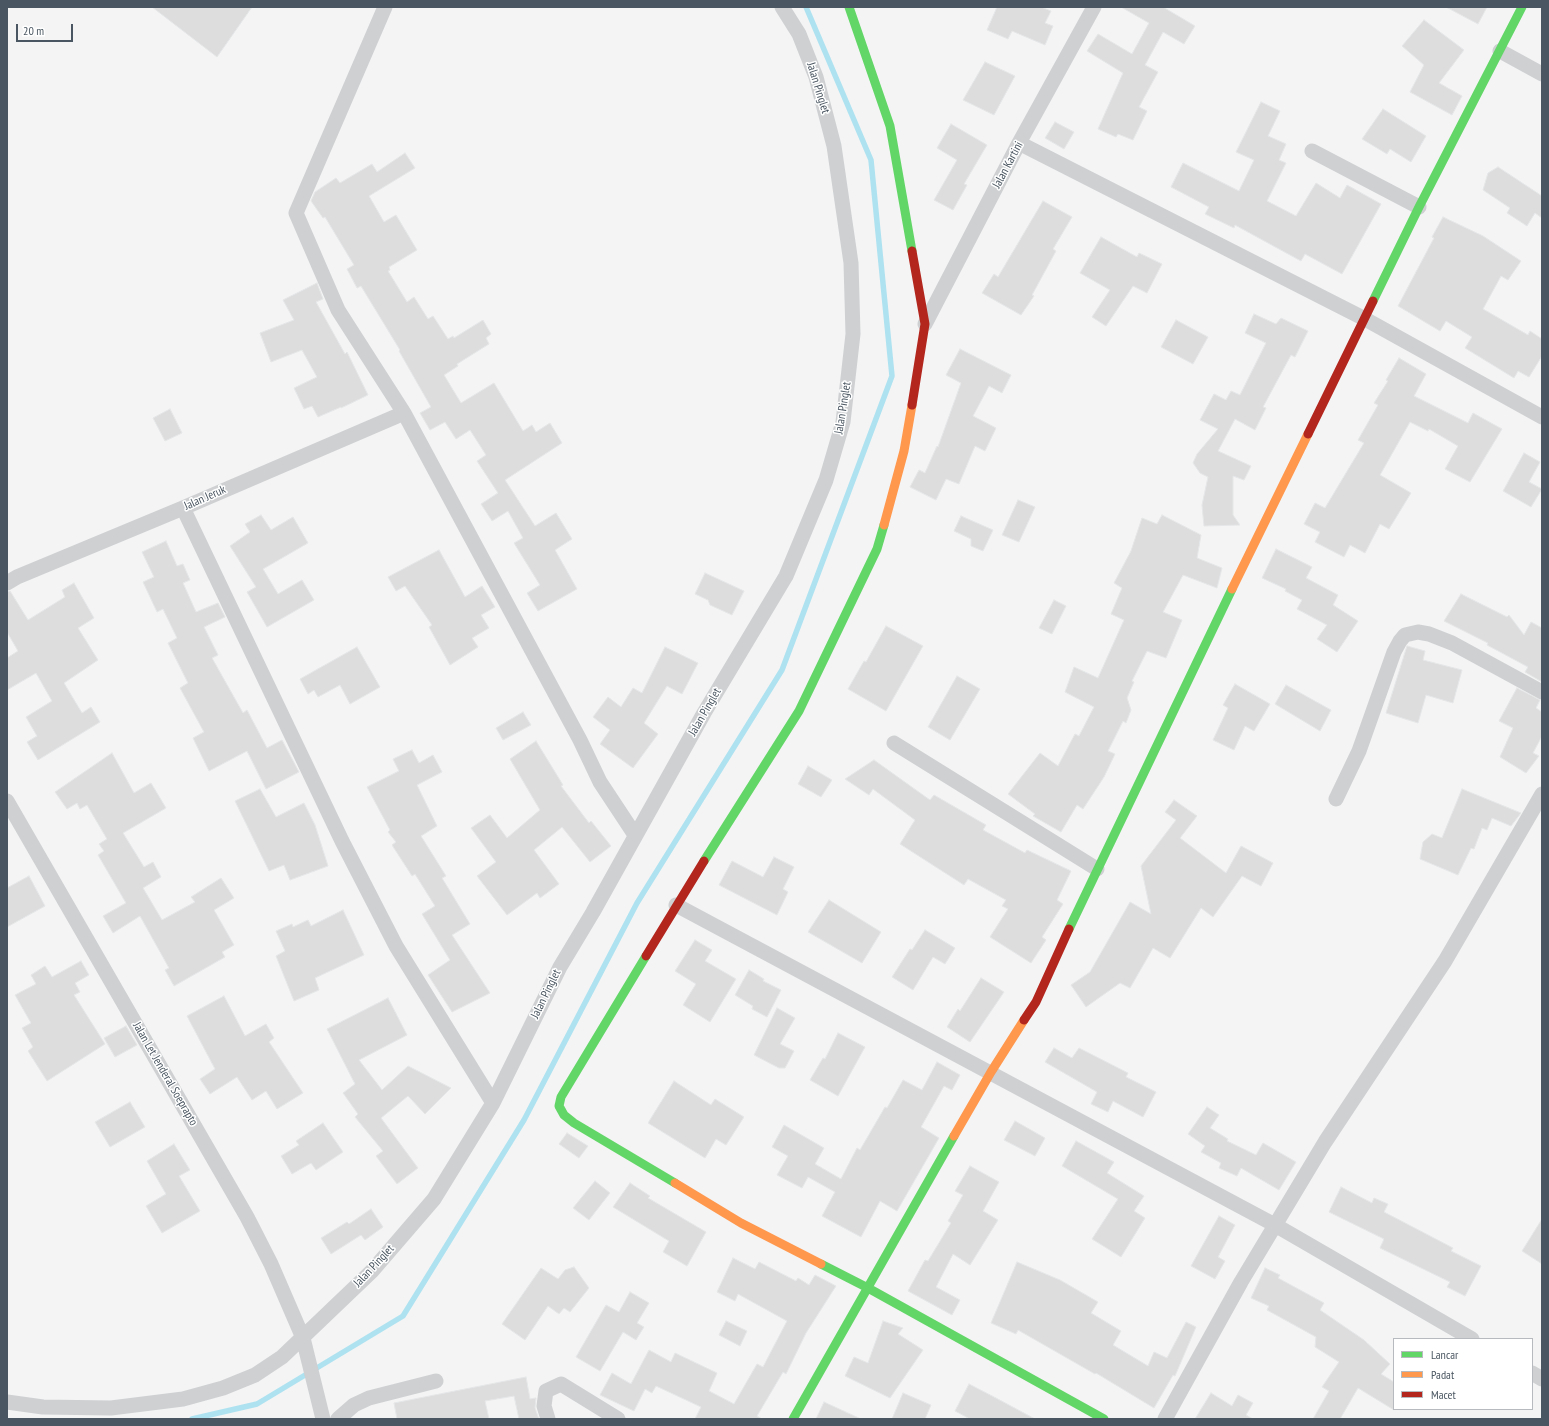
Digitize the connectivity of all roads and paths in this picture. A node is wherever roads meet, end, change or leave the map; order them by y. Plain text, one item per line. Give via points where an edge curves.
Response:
1 (385, 7) edge
2 (782, 7) edge
3 (849, 7) edge
4 (1094, 7) edge
5 (1522, 7) edge
6 (1500, 50) junction
7 (1542, 74) edge
8 (1019, 143) junction
9 (1312, 150) dead end
10 (1419, 207) junction
11 (1365, 320) junction
12 (925, 324) junction
13 (404, 413) junction
14 (1542, 417) edge
15 (183, 508) junction
16 (7, 583) edge
17 (1542, 692) edge
18 (894, 743) dead end
19 (1542, 794) edge
20 (1336, 799) dead end
21 (7, 801) edge
22 (635, 835) junction
23 (1097, 870) junction
24 (676, 905) junction
25 (991, 1072) junction
26 (493, 1103) junction
27 (1275, 1225) junction
28 (868, 1288) junction
29 (303, 1338) junction
30 (1470, 1338) edge
31 (1533, 1374) edge
32 (1542, 1379) edge
33 (436, 1381) dead end
34 (7, 1402) edge
35 (323, 1419) edge
36 (338, 1419) edge
37 (548, 1419) edge
38 (618, 1419) edge
39 (794, 1419) edge
40 (1104, 1419) edge
41 (1165, 1419) edge

1 - 13 street via 296,213 338,310
2 - 22 street, Jalan Pinglet via 799,34 816,77 834,146 851,263 853,334 843,422 826,480 786,576
3 - 12 street via 890,126
4 - 8 street, Jalan Kartini
5 - 6 street
6 - 7 street
6 - 10 street
8 - 11 street
8 - 12 street, Jalan Kartini
9 - 10 street
10 - 11 street
11 - 14 street
11 - 23 street via 1218,617
12 - 24 street via 904,451 877,549 799,711
13 - 15 street, Jalan Jeruk
13 - 22 street via 600,782
15 - 16 street, Jalan Jeruk
15 - 26 street via 342,841 396,946
17 - 20 street via 1435,636 1418,632 1405,636 1394,652 1359,752
18 - 23 street
19 - 27 street via 1446,961 1325,1142
21 - 29 street, Jalan Let Jenderal Soeprapto via 247,1217
22 - 26 street, Jalan Pinglet via 560,967
23 - 25 street via 1036,1002
24 - 25 street
24 - 28 street via 561,1097 560,1109 564,1116 574,1123 740,1223
25 - 27 street
25 - 28 street
26 - 29 street, Jalan Pinglet via 434,1199 372,1271
27 - 30 street
27 - 41 street
28 - 39 street
28 - 40 street
29 - 34 street, Jalan Pinglet via 282,1357 255,1375 223,1388 183,1399 111,1408 43,1407
29 - 35 street, Jalan Let Jenderal Soeprapto
31 - 32 street
33 - 36 street via 369,1398 354,1405
37 - 38 street via 544,1406 546,1391 561,1384

